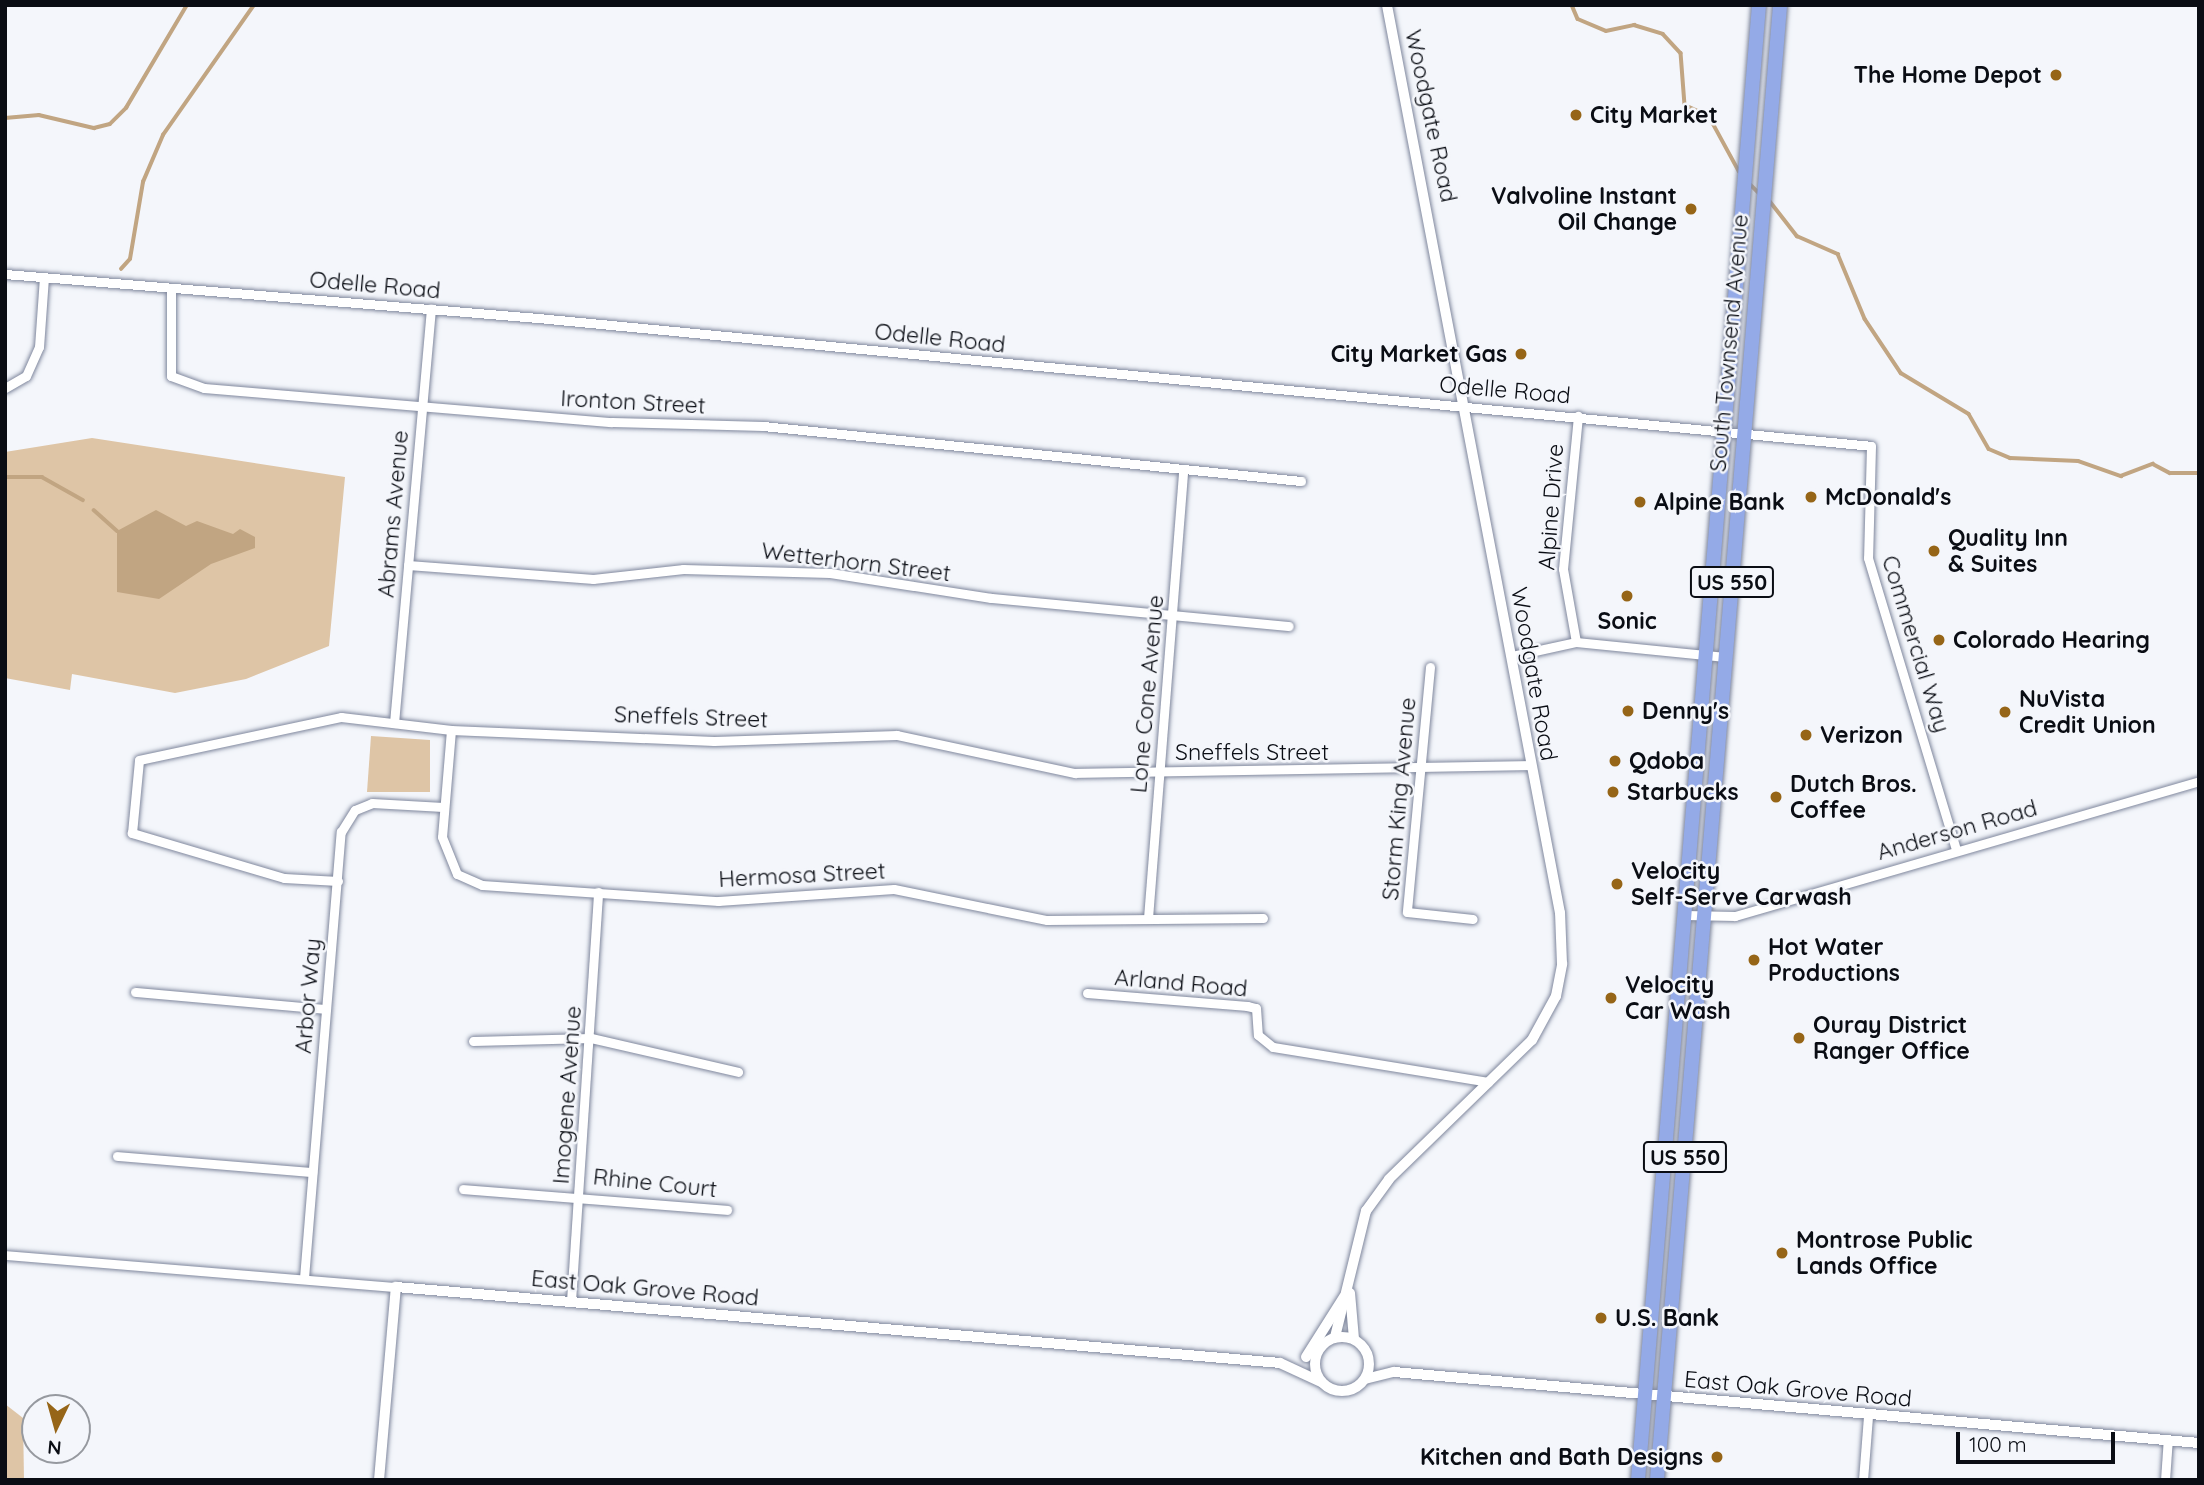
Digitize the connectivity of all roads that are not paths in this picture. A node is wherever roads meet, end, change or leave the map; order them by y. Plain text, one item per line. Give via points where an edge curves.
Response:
1 (1387, 5) edge
2 (1759, 5) edge
3 (1780, 5) edge
4 (5, 274) edge
5 (44, 278) junction
6 (172, 288) junction
7 (431, 309) junction
8 (5, 388) edge
9 (1465, 405) junction
10 (421, 408) junction
11 (1578, 416) junction
12 (1724, 431) junction
13 (1744, 433) junction
14 (1871, 446) joint
15 (1183, 472) junction
16 (1301, 481) dead end
17 (408, 565) junction
18 (1174, 615) junction
19 (1289, 626) dead end
20 (1576, 642) junction
21 (1512, 656) junction
22 (1706, 656) junction
23 (1725, 657) junction
24 (1430, 667) dead end
25 (394, 723) junction
26 (451, 730) junction
27 (1529, 765) junction
28 (1418, 771) junction
29 (1160, 772) junction
30 (2199, 781) edge
31 (443, 807) junction
32 (1956, 849) junction
33 (338, 881) junction
34 (598, 892) junction
35 (1685, 915) junction
36 (1704, 917) junction
37 (1148, 918) junction
38 (1263, 918) dead end
39 (1473, 919) dead end
40 (135, 992) dead end
41 (1087, 993) dead end
42 (325, 1009) junction
43 (592, 1038) junction
44 (473, 1041) dead end
45 (738, 1072) dead end
46 (1488, 1082) junction
47 (117, 1156) dead end
48 (312, 1172) junction
49 (463, 1189) dead end
50 (579, 1194) junction
51 (727, 1210) dead end
52 (5, 1255) edge
53 (304, 1278) junction
54 (1350, 1280) junction
55 (396, 1287) junction
56 (1345, 1295) junction
57 (571, 1301) junction
58 (1335, 1337) junction
59 (1354, 1339) junction
60 (1311, 1355) junction
61 (1368, 1356) junction
62 (1280, 1363) junction
63 (1394, 1372) junction
64 (1365, 1379) junction
65 (1321, 1382) junction
66 (1645, 1395) junction
67 (1663, 1398) junction
68 (1868, 1416) junction
69 (2168, 1441) junction
70 (2199, 1443) edge
71 (379, 1480) edge
72 (1638, 1480) edge
73 (1657, 1480) edge
74 (1863, 1480) edge
75 (2165, 1480) edge

1 - 9 street, Woodgate Road
2 - 12 highway, South Townsend Avenue / US 550
3 - 13 highway, South Townsend Avenue / US 550
4 - 5 street, Odelle Road
5 - 6 street, Odelle Road
5 - 8 street via 39,346 26,376
6 - 7 street, Odelle Road
6 - 10 street, Ironton Street via 171,376 204,388
7 - 9 street, Odelle Road
7 - 10 street, Abrams Avenue
9 - 11 street, Odelle Road
9 - 21 street, Woodgate Road
10 - 15 street, Ironton Street via 763,426
10 - 17 street, Abrams Avenue
11 - 12 street, Odelle Road
11 - 20 street, Alpine Drive via 1563,569
12 - 13 street, Odelle Road
12 - 22 highway, South Townsend Avenue / US 550
13 - 14 street, Odelle Road
13 - 23 highway, South Townsend Avenue / US 550
14 - 32 street, Commercial Way via 1868,558
15 - 16 street, Ironton Street
15 - 18 street, Lone Cone Avenue
17 - 18 street, Wetterhorn Street via 593,579 683,569 817,572
17 - 25 street, Abrams Avenue
18 - 19 street, Wetterhorn Street
18 - 29 street, Lone Cone Avenue
20 - 21 street
20 - 22 street
21 - 27 street, Woodgate Road
22 - 23 street
22 - 35 highway, South Townsend Avenue / US 550
23 - 36 highway, South Townsend Avenue / US 550
24 - 28 street, Storm King Avenue
25 - 26 street, Sneffels Street
25 - 33 street, Sneffels Street via 341,718 139,760 132,833 284,878
26 - 29 street, Sneffels Street via 714,741 897,735 1075,773
26 - 31 street
27 - 28 street, Sneffels Street
27 - 46 street, Woodgate Road via 1560,913 1560,984 1532,1040
28 - 29 street, Sneffels Street
28 - 39 street, Storm King Avenue via 1407,912
29 - 37 street, Lone Cone Avenue
30 - 32 street, Anderson Road
31 - 33 street, Arbor Way via 372,803 355,810 341,832
31 - 34 street, Hermosa Street via 442,837 457,874 482,885
32 - 36 street, Anderson Road via 1735,916
33 - 42 street, Arbor Way
34 - 37 street, Hermosa Street via 718,901 894,889 1047,920
34 - 43 street, Imogene Avenue
35 - 36 street, Anderson Road
35 - 66 highway, South Townsend Avenue / US 550
36 - 67 highway, South Townsend Avenue / US 550
37 - 38 street, Hermosa Street
40 - 42 street
41 - 46 street, Arland Road via 1247,1006 1256,1009 1258,1035 1273,1047 1328,1061
42 - 48 street, Arbor Way
43 - 44 street
43 - 45 street
43 - 50 street, Imogene Avenue via 579,1118
46 - 54 street, Woodgate Road via 1390,1179 1366,1211
47 - 48 street
48 - 53 street, Arbor Way
49 - 50 street, Rhine Court
50 - 51 street, Rhine Court
50 - 57 street, Imogene Avenue
52 - 53 street, East Oak Grove Road
53 - 55 street, East Oak Grove Road
54 - 56 street, Woodgate Road
54 - 59 street, Woodgate Road
55 - 57 street, East Oak Grove Road
55 - 71 street
56 - 58 street, Woodgate Road
56 - 60 street, Woodgate Road
57 - 62 street, East Oak Grove Road
58 - 59 street
58 - 60 street
59 - 61 street
60 - 62 street, East Oak Grove Road
60 - 65 street
61 - 63 street, East Oak Grove Road
61 - 64 street
62 - 65 street, East Oak Grove Road
63 - 64 street, East Oak Grove Road
63 - 66 street, East Oak Grove Road
64 - 65 street via 1349,1390
66 - 67 street, East Oak Grove Road
66 - 72 highway, South Townsend Avenue / US 550
67 - 68 street, East Oak Grove Road
67 - 73 highway, South Townsend Avenue / US 550
68 - 69 street, East Oak Grove Road
68 - 74 street
69 - 70 street, East Oak Grove Road
69 - 75 street

